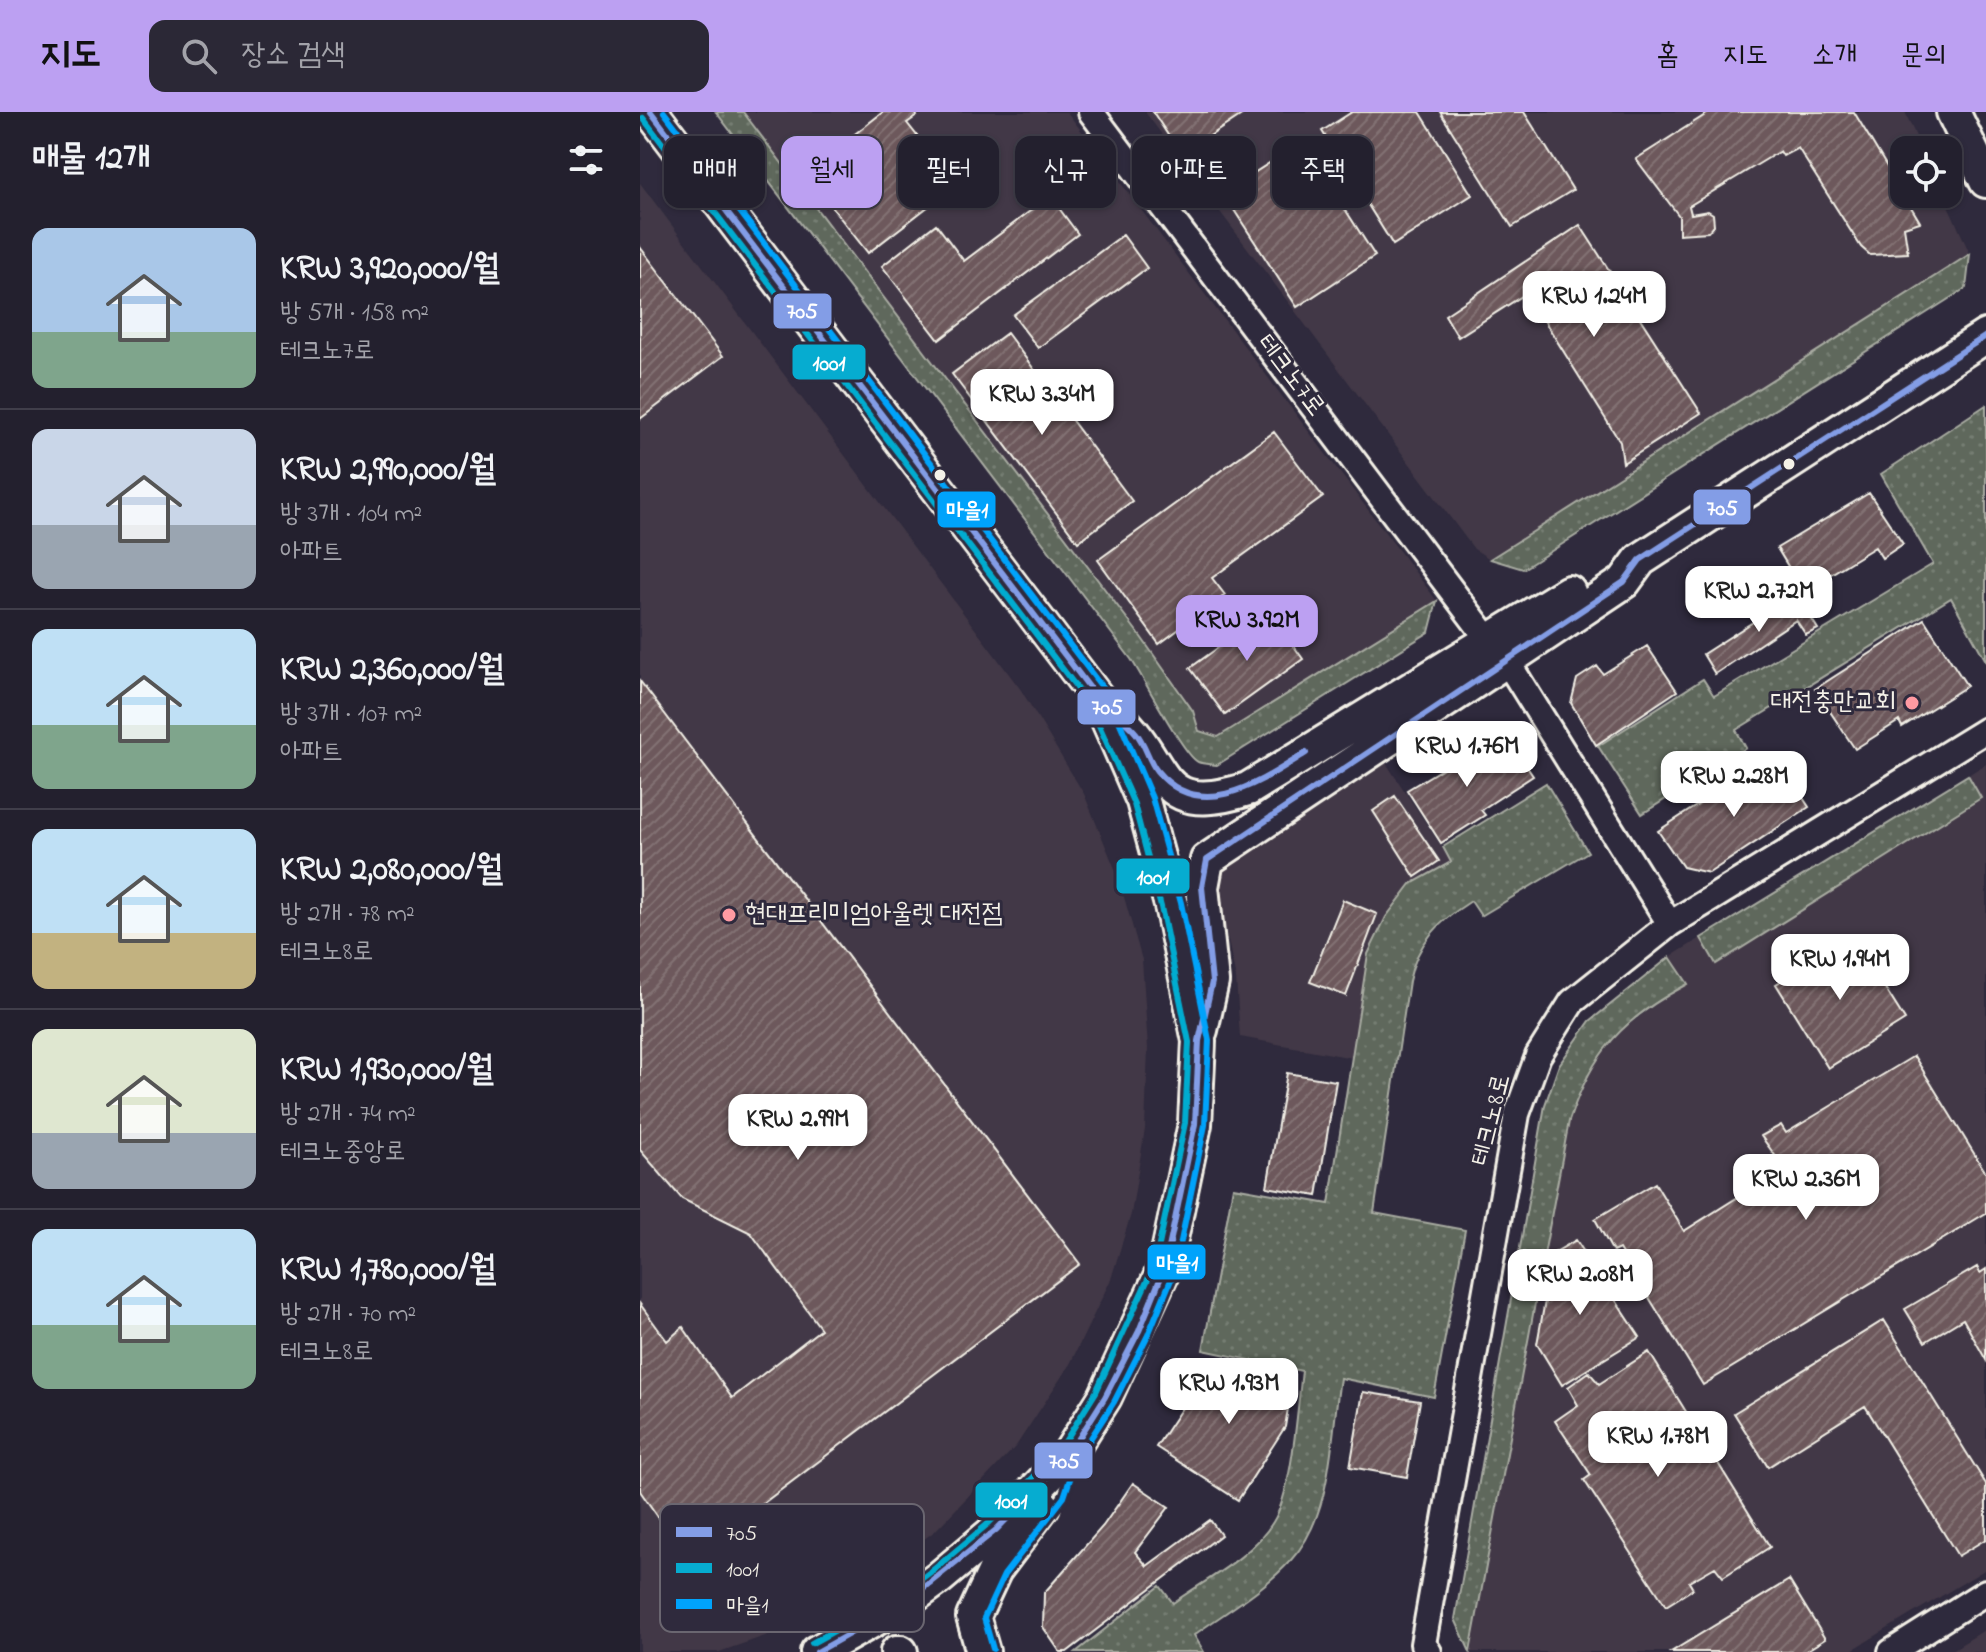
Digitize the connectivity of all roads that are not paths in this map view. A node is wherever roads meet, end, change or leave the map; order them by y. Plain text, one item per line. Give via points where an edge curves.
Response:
1 (651, 112) edge
2 (1091, 112) edge
3 (1953, 112) edge
4 (1986, 181) edge
5 (1986, 336) edge
6 (1497, 649) junction
7 (1099, 700) junction
8 (1986, 730) edge
9 (1670, 924) junction
10 (1199, 1041) junction
11 (1067, 1457) junction
12 (924, 1589) edge
13 (1986, 1592) edge
14 (853, 1632) edge
15 (1422, 1649) edge
16 (817, 1652) edge
17 (983, 1652) edge
18 (1891, 1652) edge

1 - 7 main road
2 - 6 street, 테크노7로
3 - 4 main road
5 - 6 main road via 1640,560 1624,582
6 - 7 main road via 1248,789 1213,800 1180,794 1157,772 1136,733
6 - 9 street, 테크노7로
6 - 10 main road via 1207,860 1202,887 1212,982
7 - 10 main road via 1143,801
8 - 9 street, 테크노8로
9 - 15 street, 테크노8로 via 1572,1002 1538,1056 1517,1114
10 - 11 main road via 1195,1124 1165,1267 1105,1397
11 - 12 main road via 996,1530
11 - 17 main road via 1055,1492 995,1570 973,1617
13 - 18 street
14 - 16 main road

